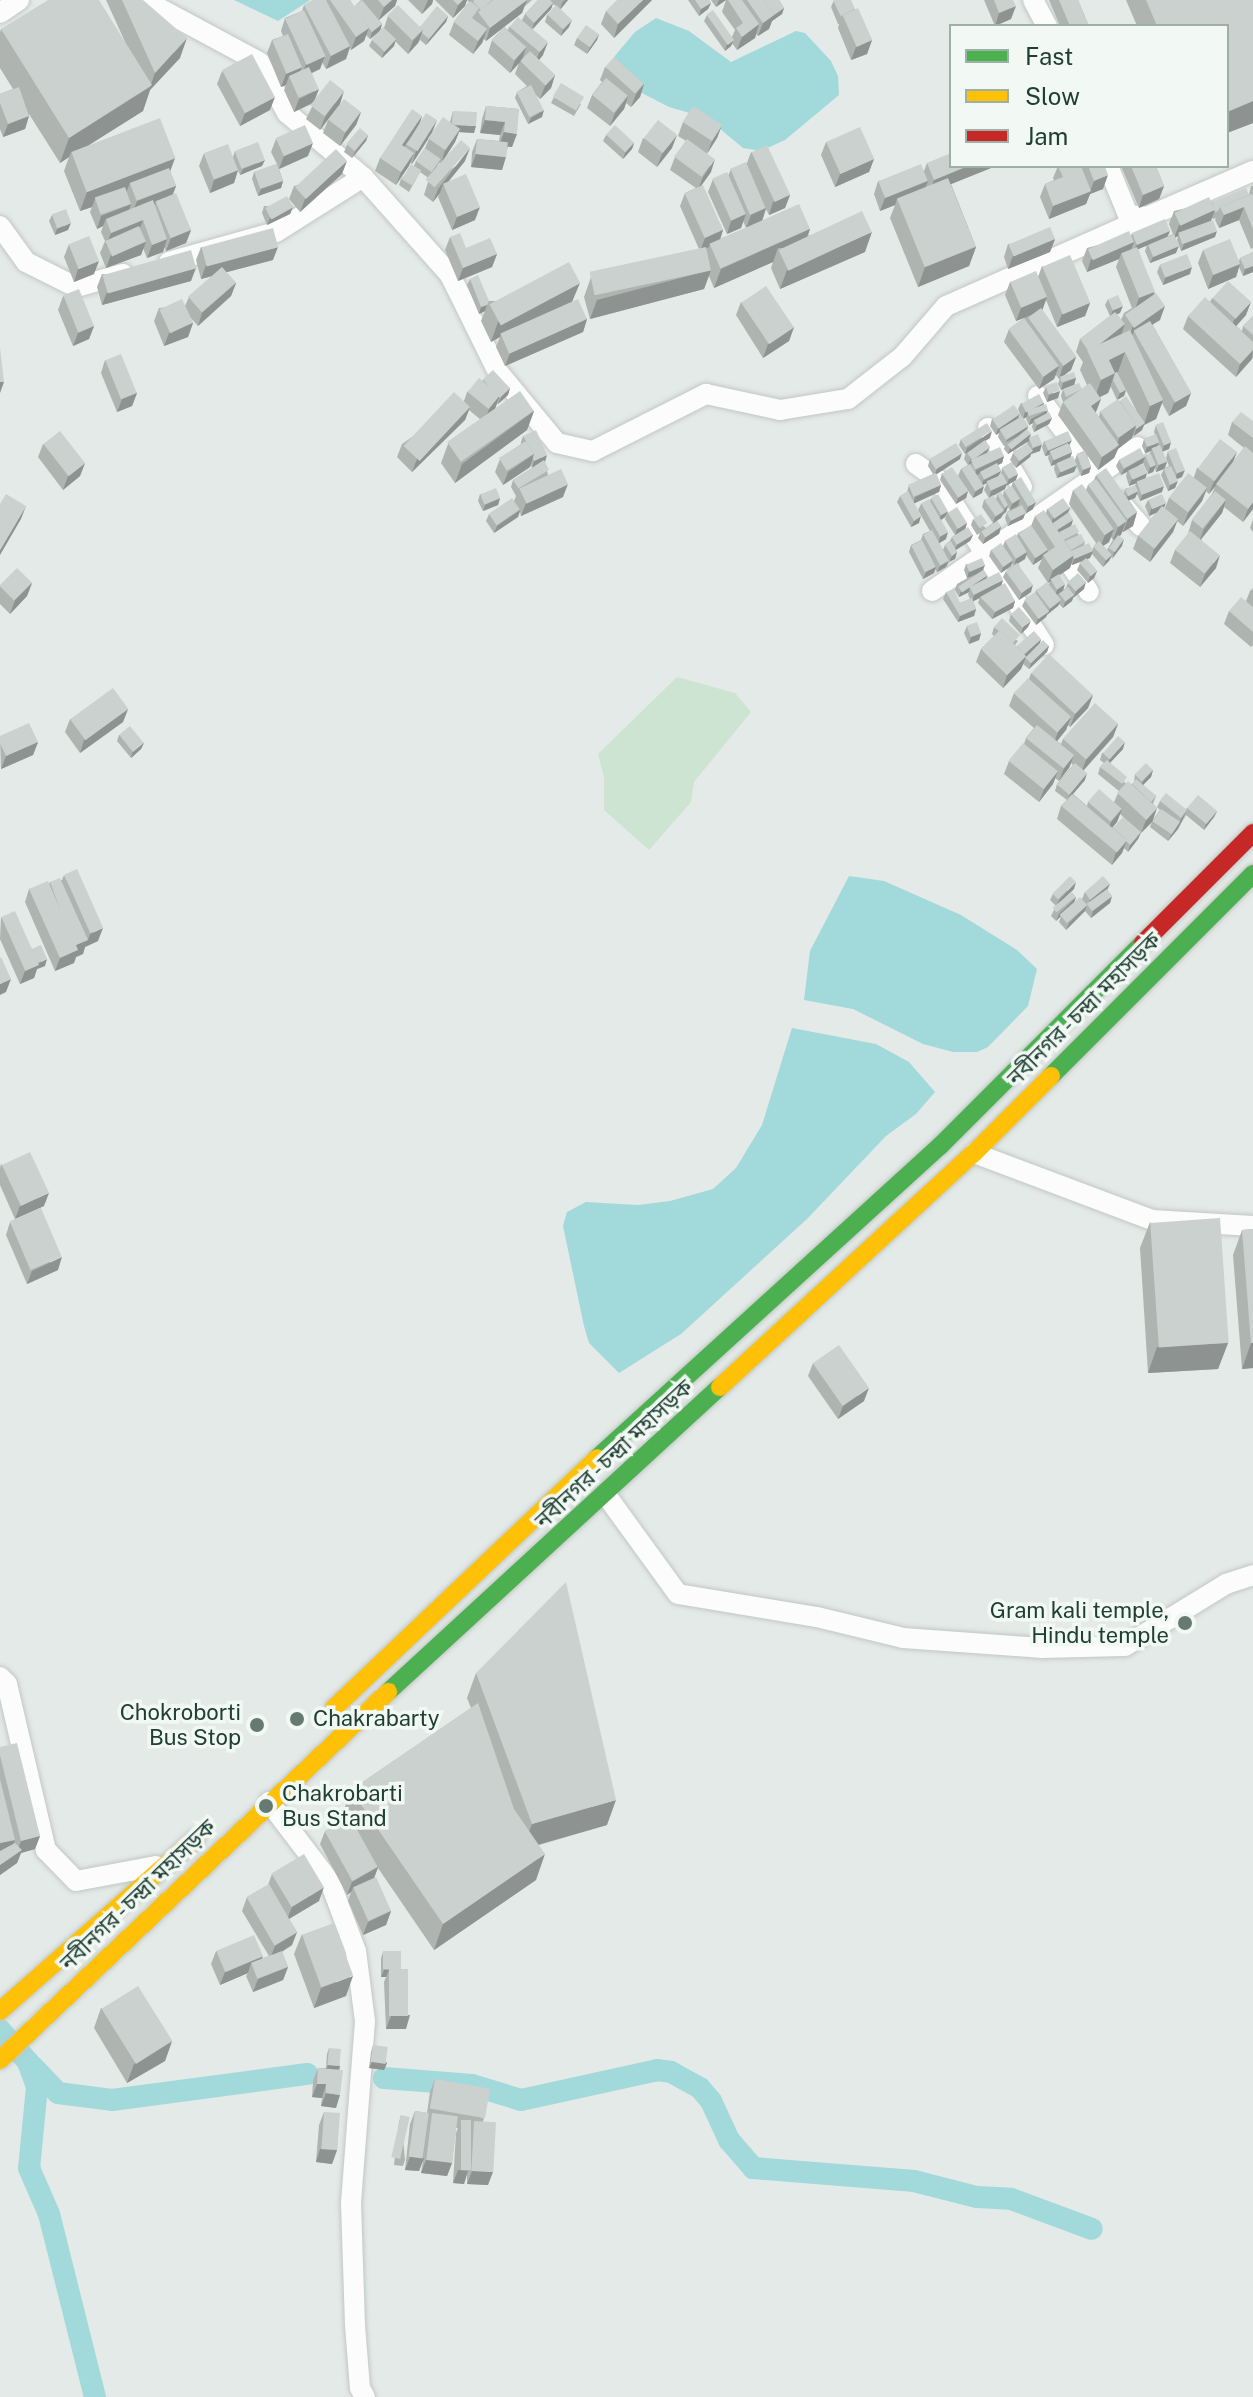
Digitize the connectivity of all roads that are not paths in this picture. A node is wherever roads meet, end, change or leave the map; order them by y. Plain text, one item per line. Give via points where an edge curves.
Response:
1 (19, 0) edge
2 (144, 0) edge
3 (1033, 0) edge
4 (0, 13) edge
5 (1046, 24) edge
6 (1109, 168) edge
7 (1253, 171) edge
8 (363, 177) junction
9 (1147, 217) junction
10 (0, 226) edge
11 (1038, 396) edge
12 (988, 428) edge
13 (1138, 447) edge
14 (916, 464) dead end
15 (1098, 476) junction
16 (1038, 518) junction
17 (1141, 526) edge
18 (984, 555) junction
19 (932, 591) dead end
20 (1089, 592) dead end
21 (1044, 645) edge
22 (1253, 833) edge
23 (1253, 874) edge
24 (974, 1153) junction
25 (1253, 1226) edge
26 (606, 1495) junction
27 (500, 1551) junction
28 (521, 1572) junction
29 (1253, 1575) edge
30 (0, 1677) edge
31 (321, 1720) dead end
32 (269, 1802) junction
33 (211, 1824) dead end
34 (168, 1864) junction
35 (0, 2011) edge
36 (0, 2060) edge
37 (365, 2397) edge

1 - 4 street
2 - 8 street via 259,62 287,113
3 - 5 street
6 - 9 street via 1128,215
7 - 9 street
8 - 9 street via 450,275 498,372 557,443 593,451 706,394 780,410 848,399 902,357 946,306
8 - 10 street via 276,232 76,287 26,262
11 - 15 street
12 - 16 street
13 - 15 street
14 - 18 street via 938,480
15 - 16 street
15 - 17 street
16 - 18 street
16 - 20 street
18 - 19 street
18 - 21 street
22 - 27 highway, নবীনগর - চন্দ্রা মহাসড়ক via 940,1146
23 - 24 highway, নবীনগর - চন্দ্রা মহাসড়ক
24 - 25 street via 1152,1220
24 - 26 highway, নবীনগর - চন্দ্রা মহাসড়ক
26 - 28 highway, নবীনগর - চন্দ্রা মহাসড়ক
26 - 29 street via 678,1594 817,1617 903,1638 1041,1648 1125,1646 1226,1584
27 - 28 highway
27 - 31 highway, নবীনগর - চন্দ্রা মহাসড়ক
28 - 32 highway, নবীনগর - চন্দ্রা মহাসড়ক
30 - 34 street via 7,1684 46,1850 76,1881
32 - 36 highway, নবীনগর - চন্দ্রা মহাসড়ক
32 - 37 street via 330,1882 356,1951 365,2021 351,2204 355,2325
33 - 34 highway, নবীনগর - চন্দ্রা মহাসড়ক
34 - 35 highway, নবীনগর - চন্দ্রা মহাসড়ক

